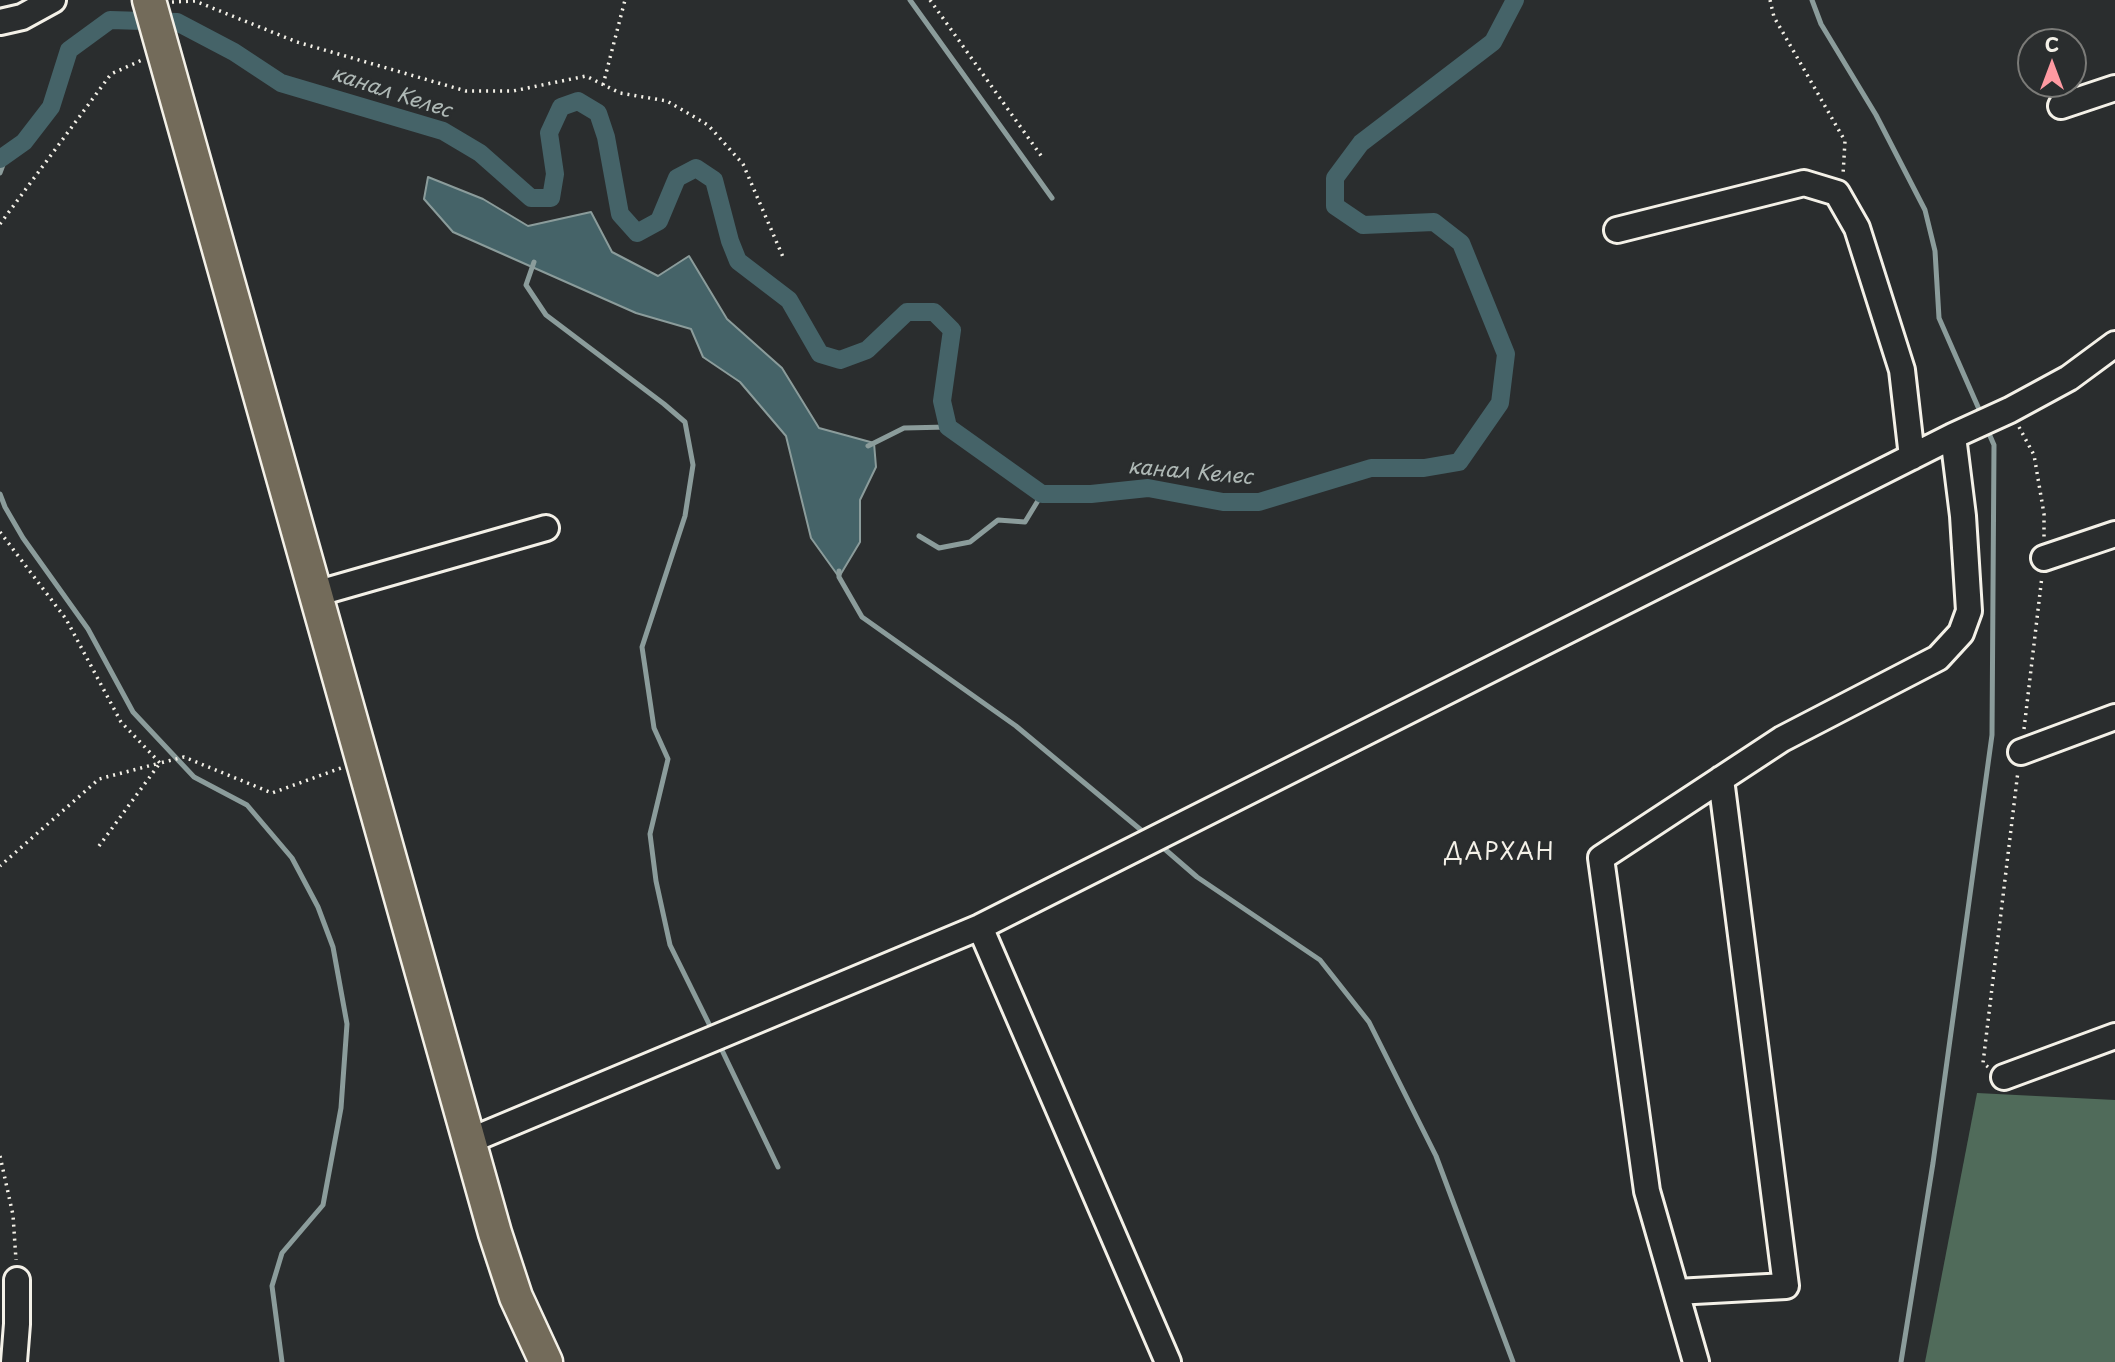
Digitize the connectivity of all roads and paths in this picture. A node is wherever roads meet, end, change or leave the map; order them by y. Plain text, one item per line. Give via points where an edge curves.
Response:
1 (53, 0) edge
2 (625, 0) edge
3 (930, 0) edge
4 (1770, 0) edge
5 (149, 1) edge
6 (0, 22) edge
7 (163, 50) junction
8 (603, 85) junction
9 (2115, 88) edge
10 (2061, 106) dead end
11 (1042, 158) dead end
12 (1837, 193) junction
13 (0, 224) edge
14 (1617, 230) dead end
15 (783, 257) dead end
16 (2115, 344) edge
17 (1952, 436) junction
18 (1912, 457) junction
19 (546, 528) dead end
20 (0, 532) edge
21 (2115, 534) edge
22 (2044, 558) dead end
23 (315, 594) junction
24 (2115, 717) edge
25 (2021, 752) dead end
26 (362, 760) junction
27 (160, 763) junction
28 (1721, 779) junction
29 (99, 846) dead end
30 (0, 866) edge
31 (980, 927) junction
32 (2115, 1036) edge
33 (2004, 1077) dead end
34 (469, 1141) junction
35 (0, 1156) edge
36 (17, 1280) joint
37 (1676, 1293) junction
38 (14, 1362) edge
39 (546, 1362) edge
40 (1168, 1362) edge
41 (1696, 1362) edge

1 - 6 street via 22,17
2 - 8 path
3 - 11 path
4 - 12 path via 1774,17 1845,141 1845,171
5 - 7 main road
5 - 8 path via 195,1 297,42 466,91 513,91 586,76
7 - 13 path via 111,74
7 - 23 main road
8 - 15 path via 620,93 667,101 708,125 743,164
9 - 10 street
12 - 14 street via 1804,183
12 - 18 street via 1857,228 1902,370
16 - 17 street via 2069,378
17 - 18 street
17 - 28 street via 1969,611 1961,633 1938,657 1782,738
18 - 31 street
19 - 23 street
20 - 27 path via 66,619 121,722
21 - 22 street
23 - 26 main road
24 - 25 street
26 - 27 path via 272,793 184,757
26 - 34 main road
27 - 29 path
27 - 30 path via 99,779
28 - 37 street via 1601,858 1647,1191
28 - 37 street via 1786,1286
31 - 34 street
31 - 40 street
32 - 33 street
34 - 39 main road via 516,1297
35 - 36 path via 13,1215
36 - 38 street
37 - 41 street

